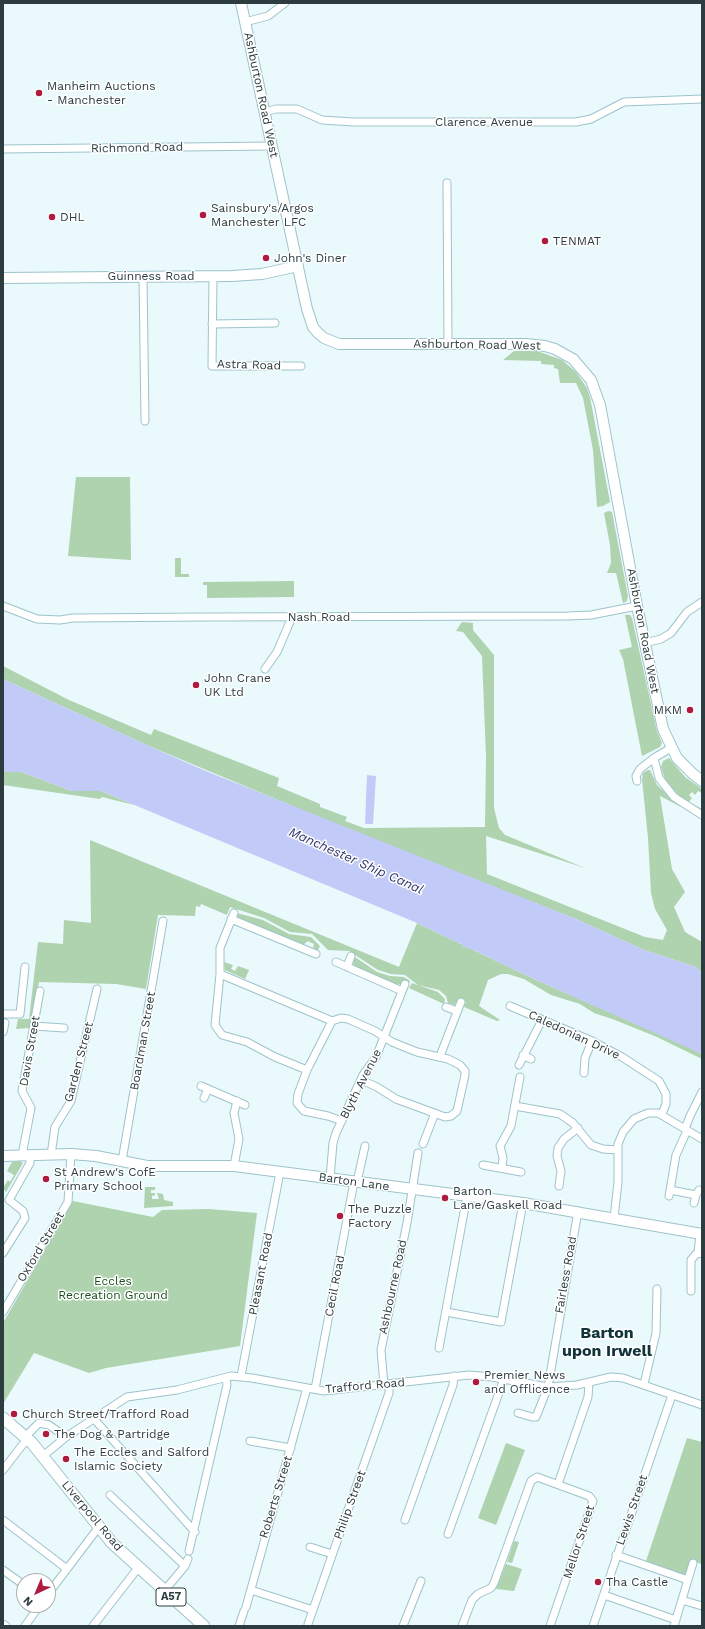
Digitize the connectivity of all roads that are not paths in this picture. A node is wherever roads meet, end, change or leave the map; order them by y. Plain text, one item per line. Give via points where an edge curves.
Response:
1 (241, 3) edge
2 (285, 3) edge
3 (245, 22) junction
4 (702, 99) edge
5 (264, 112) junction
6 (272, 146) junction
7 (3, 149) edge
8 (447, 183) dead end
9 (298, 266) junction
10 (143, 276) junction
11 (213, 276) junction
12 (3, 278) edge
13 (275, 323) dead end
14 (212, 324) junction
15 (448, 344) junction
16 (301, 366) dead end
17 (145, 421) dead end
18 (702, 602) edge
19 (3, 606) edge
20 (637, 606) junction
21 (292, 617) junction
22 (645, 643) junction
23 (265, 668) dead end
24 (671, 748) junction
25 (654, 758) junction
26 (637, 781) dead end
27 (702, 781) edge
28 (702, 815) edge
29 (163, 921) dead end
30 (316, 954) dead end
31 (351, 956) dead end
32 (336, 962) dead end
33 (25, 966) dead end
34 (347, 967) junction
35 (220, 974) junction
36 (405, 984) dead end
37 (97, 989) dead end
38 (40, 991) dead end
39 (402, 991) junction
40 (461, 1002) dead end
41 (510, 1006) dead end
42 (446, 1007) dead end
43 (457, 1012) junction
44 (3, 1014) edge
45 (332, 1020) junction
46 (542, 1020) junction
47 (5, 1023) dead end
48 (34, 1026) junction
49 (64, 1028) dead end
50 (3, 1032) edge
51 (384, 1037) junction
52 (592, 1041) junction
53 (523, 1055) junction
54 (440, 1056) junction
55 (531, 1059) dead end
56 (519, 1065) dead end
57 (307, 1070) junction
58 (584, 1073) dead end
59 (520, 1077) dead end
60 (361, 1080) junction
61 (702, 1092) edge
62 (204, 1098) dead end
63 (237, 1101) junction
64 (245, 1105) dead end
65 (515, 1106) junction
66 (436, 1113) junction
67 (662, 1114) junction
68 (342, 1121) junction
69 (578, 1128) junction
70 (686, 1129) junction
71 (702, 1139) edge
72 (423, 1144) dead end
73 (365, 1146) dead end
74 (618, 1150) junction
75 (418, 1153) dead end
76 (71, 1154) junction
77 (51, 1155) junction
78 (3, 1156) edge
79 (26, 1156) junction
80 (122, 1161) junction
81 (483, 1165) dead end
82 (234, 1166) junction
83 (502, 1168) junction
84 (280, 1172) junction
85 (521, 1172) dead end
86 (330, 1178) junction
87 (356, 1182) junction
88 (559, 1186) dead end
89 (411, 1189) junction
90 (467, 1196) junction
91 (523, 1203) junction
92 (694, 1203) dead end
93 (578, 1211) junction
94 (614, 1218) junction
95 (701, 1234) edge
96 (3, 1253) edge
97 (700, 1253) edge
98 (700, 1287) dead end
99 (658, 1289) dead end
100 (3, 1310) edge
101 (446, 1312) junction
102 (439, 1348) dead end
103 (241, 1376) junction
104 (454, 1376) junction
105 (226, 1378) junction
106 (504, 1379) junction
107 (589, 1383) junction
108 (644, 1384) junction
109 (387, 1385) junction
110 (548, 1387) junction
111 (307, 1388) junction
112 (315, 1389) junction
113 (672, 1395) junction
114 (702, 1405) edge
115 (518, 1412) dead end
116 (3, 1418) edge
117 (94, 1418) junction
118 (66, 1437) junction
119 (26, 1438) junction
120 (250, 1441) dead end
121 (291, 1448) junction
122 (43, 1456) junction
123 (3, 1470) edge
124 (558, 1484) junction
125 (110, 1495) dead end
126 (3, 1520) edge
127 (405, 1520) dead end
128 (98, 1528) junction
129 (195, 1532) junction
130 (448, 1534) dead end
131 (310, 1547) dead end
132 (332, 1554) junction
133 (616, 1555) junction
134 (188, 1558) junction
135 (693, 1563) dead end
136 (138, 1568) junction
137 (66, 1569) junction
138 (3, 1570) edge
139 (16, 1579) edge
140 (688, 1580) junction
141 (421, 1581) dead end
142 (56, 1583) edge
143 (251, 1590) junction
144 (164, 1591) junction
145 (604, 1595) junction
146 (682, 1600) junction
147 (702, 1606) edge
148 (313, 1610) junction
149 (34, 1613) edge
150 (675, 1623) edge
151 (3, 1624) edge
152 (308, 1624) dead end
153 (6, 1626) edge
154 (25, 1626) edge
155 (93, 1626) edge
156 (204, 1626) edge
157 (239, 1626) edge
158 (403, 1626) edge
159 (462, 1626) edge
160 (550, 1626) edge
161 (593, 1626) edge

1 - 3 main road, Ashburton Road West
2 - 3 street via 268,16
3 - 5 main road, Ashburton Road West
4 - 5 street, Clarence Avenue via 624,102 591,119 576,122 353,122 322,120 297,109
5 - 6 main road, Ashburton Road West
6 - 7 street, Richmond Road
6 - 9 main road, Ashburton Road West
8 - 15 street
9 - 11 main road, Guinness Road via 262,274
9 - 15 main road, Ashburton Road West via 310,319 318,333 332,342
10 - 11 main road, Guinness Road
10 - 12 main road, Guinness Road
10 - 17 street
11 - 14 street, Astra Road
13 - 14 street
14 - 16 street, Astra Road via 212,366
15 - 20 main road, Ashburton Road West via 545,346 565,353 586,372 595,387 600,405
18 - 22 street via 687,612 671,633 661,639
19 - 21 street, Nash Road via 29,617 51,620
20 - 21 street, Nash Road via 580,616
20 - 22 main road, Ashburton Road West
21 - 23 street via 277,652
22 - 24 main road, Ashburton Road West via 661,720
24 - 25 street
24 - 27 main road, Ashburton Road West via 684,766
25 - 26 street via 640,769 636,776
25 - 28 street via 658,776 665,788 680,802
29 - 80 street, Boardman Street
30 - 35 street via 309,947 232,916 220,948
31 - 34 street
32 - 34 street
33 - 44 street via 20,1014
34 - 39 street
35 - 45 street
35 - 57 street via 214,1021 219,1032 257,1046 275,1057
36 - 39 street, Blyth Avenue
37 - 77 street, Garden Street via 71,1101 55,1127
38 - 48 street, Davis Street
39 - 51 street, Blyth Avenue
40 - 43 street
41 - 46 street, Caledonian Drive via 521,1007
42 - 43 street
43 - 54 street
45 - 51 street via 348,1019
45 - 57 street
46 - 52 street, Caledonian Drive
46 - 53 street
47 - 50 street
48 - 49 street
48 - 79 street, Davis Street via 22,1091 31,1108
51 - 54 street via 417,1052
51 - 60 street, Blyth Avenue via 376,1057
52 - 58 street via 581,1063
52 - 67 street, Caledonian Drive via 622,1056 659,1081 666,1094
53 - 55 street
53 - 56 street
54 - 66 street via 460,1065 465,1075 457,1111 448,1117
57 - 68 street via 298,1094 298,1106 307,1112
59 - 65 street via 514,1089
60 - 66 street via 396,1099
60 - 68 street, Blyth Avenue
61 - 70 street
62 - 63 street via 204,1088
63 - 64 street
63 - 82 street via 234,1113 239,1141
65 - 69 street via 560,1114
65 - 83 street via 511,1126 500,1146
66 - 72 street
67 - 70 street
67 - 74 street via 648,1112 634,1119 623,1132
68 - 86 street, Blyth Avenue via 333,1143
69 - 74 street via 592,1145
69 - 88 street via 564,1139 558,1148 557,1156 564,1177
70 - 71 street
70 - 92 street via 676,1155 670,1193 698,1193
73 - 87 street, Cecil Road
74 - 94 street
75 - 89 street, Ashbourne Road
76 - 77 main road, Barton Lane
76 - 80 main road, Barton Lane
76 - 100 street, Oxford Street via 68,1202
77 - 79 main road, Barton Lane
78 - 79 main road, Barton Lane
79 - 96 street, Davis Street via 30,1162 10,1198 10,1203 23,1211 25,1218
80 - 82 main road, Barton Lane via 147,1166
81 - 83 street
82 - 84 main road, Barton Lane
83 - 85 street
84 - 86 main road, Barton Lane
84 - 103 street, Pleasant Road
86 - 87 main road, Barton Lane
87 - 89 main road, Barton Lane
87 - 112 street, Cecil Road
89 - 90 main road, Barton Lane
89 - 109 street, Ashbourne Road via 407,1223 381,1350
90 - 91 main road, Barton Lane
90 - 101 street
91 - 93 main road, Barton Lane
91 - 101 street via 501,1322
93 - 94 main road, Barton Lane
93 - 110 street, Fairless Road
94 - 95 main road, Barton Lane
95 - 97 street
97 - 98 street via 691,1260 691,1289
99 - 108 street via 656,1333
101 - 102 street
103 - 105 street, Trafford Road
103 - 111 street, Trafford Road
104 - 106 street, Trafford Road via 480,1375
104 - 109 street, Trafford Road
104 - 127 street
105 - 117 street, Trafford Road via 177,1390 126,1397
105 - 129 street
106 - 110 street, Trafford Road
106 - 130 street
107 - 108 street, Trafford Road via 623,1378
107 - 110 street, Trafford Road
107 - 124 street via 588,1397
108 - 113 street, Trafford Road
109 - 112 street, Trafford Road via 333,1391
109 - 132 street, Philip Street via 389,1393
110 - 115 street, Fairless Road via 536,1416
111 - 112 street, Trafford Road
111 - 121 street, Roberts Street
113 - 114 street, Trafford Road
113 - 133 street, Lewis Street
116 - 119 main road, Liverpool Road / A57
117 - 118 street, Trafford Road
117 - 129 street
118 - 119 street via 49,1425 39,1423
118 - 122 street, Trafford Road
119 - 122 main road, Liverpool Road / A57
119 - 123 street
120 - 121 street
121 - 143 street, Roberts Street
122 - 128 main road, Liverpool Road / A57
124 - 159 street, Mellor Street via 539,1477 534,1477 531,1481 494,1583 491,1588 472,1600
124 - 160 street, Mellor Street via 589,1496 593,1502
125 - 134 street
126 - 137 street
128 - 136 main road, Liverpool Road / A57
128 - 137 street
129 - 134 street
131 - 132 street
132 - 148 street, Philip Street
133 - 140 street
133 - 145 street, Lewis Street
134 - 144 street
135 - 140 street
136 - 144 main road, Liverpool Road / A57
136 - 155 street
137 - 142 street
138 - 139 street
140 - 146 street
141 - 158 street
143 - 148 street
143 - 157 street, Roberts Street
144 - 156 main road, Liverpool Road / A57
145 - 150 street
145 - 161 street, Lewis Street
146 - 147 street
146 - 150 street
148 - 152 street, Philip Street
149 - 154 street
151 - 153 street

